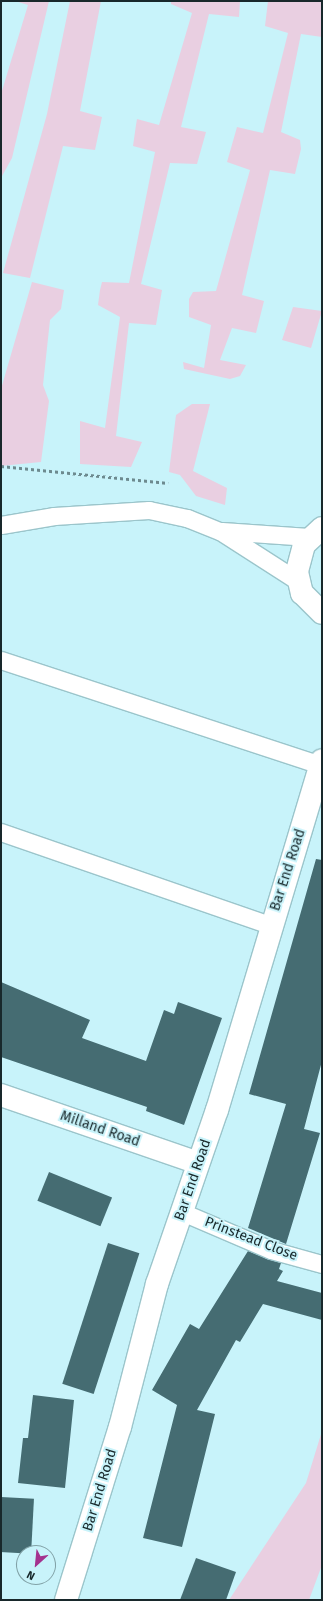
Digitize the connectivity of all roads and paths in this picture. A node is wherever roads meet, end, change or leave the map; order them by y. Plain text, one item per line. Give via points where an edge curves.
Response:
1 (1, 466) edge
2 (168, 483) dead end
3 (1, 525) edge
4 (318, 529) edge
5 (220, 531) junction
6 (298, 581) junction
7 (321, 615) edge
8 (1, 660) edge
9 (321, 763) edge
10 (318, 789) edge
11 (1, 832) edge
12 (270, 925) junction
13 (1, 1095) edge
14 (198, 1163) junction
15 (182, 1212) junction
16 (322, 1264) edge
17 (66, 1600) edge

1 - 2 path
3 - 5 lane via 54,516 149,510 187,518
4 - 5 lane
4 - 6 main road via 298,558
5 - 6 lane
6 - 7 main road via 310,604
8 - 9 lane
9 - 10 main road, Bar End Road
10 - 12 main road, Bar End Road
11 - 12 lane
12 - 14 main road, Bar End Road via 219,1102
13 - 14 main road, Milland Road
14 - 15 main road, Bar End Road
15 - 16 lane, Prinstead Close via 271,1250
15 - 17 main road, Bar End Road via 158,1279 120,1427

